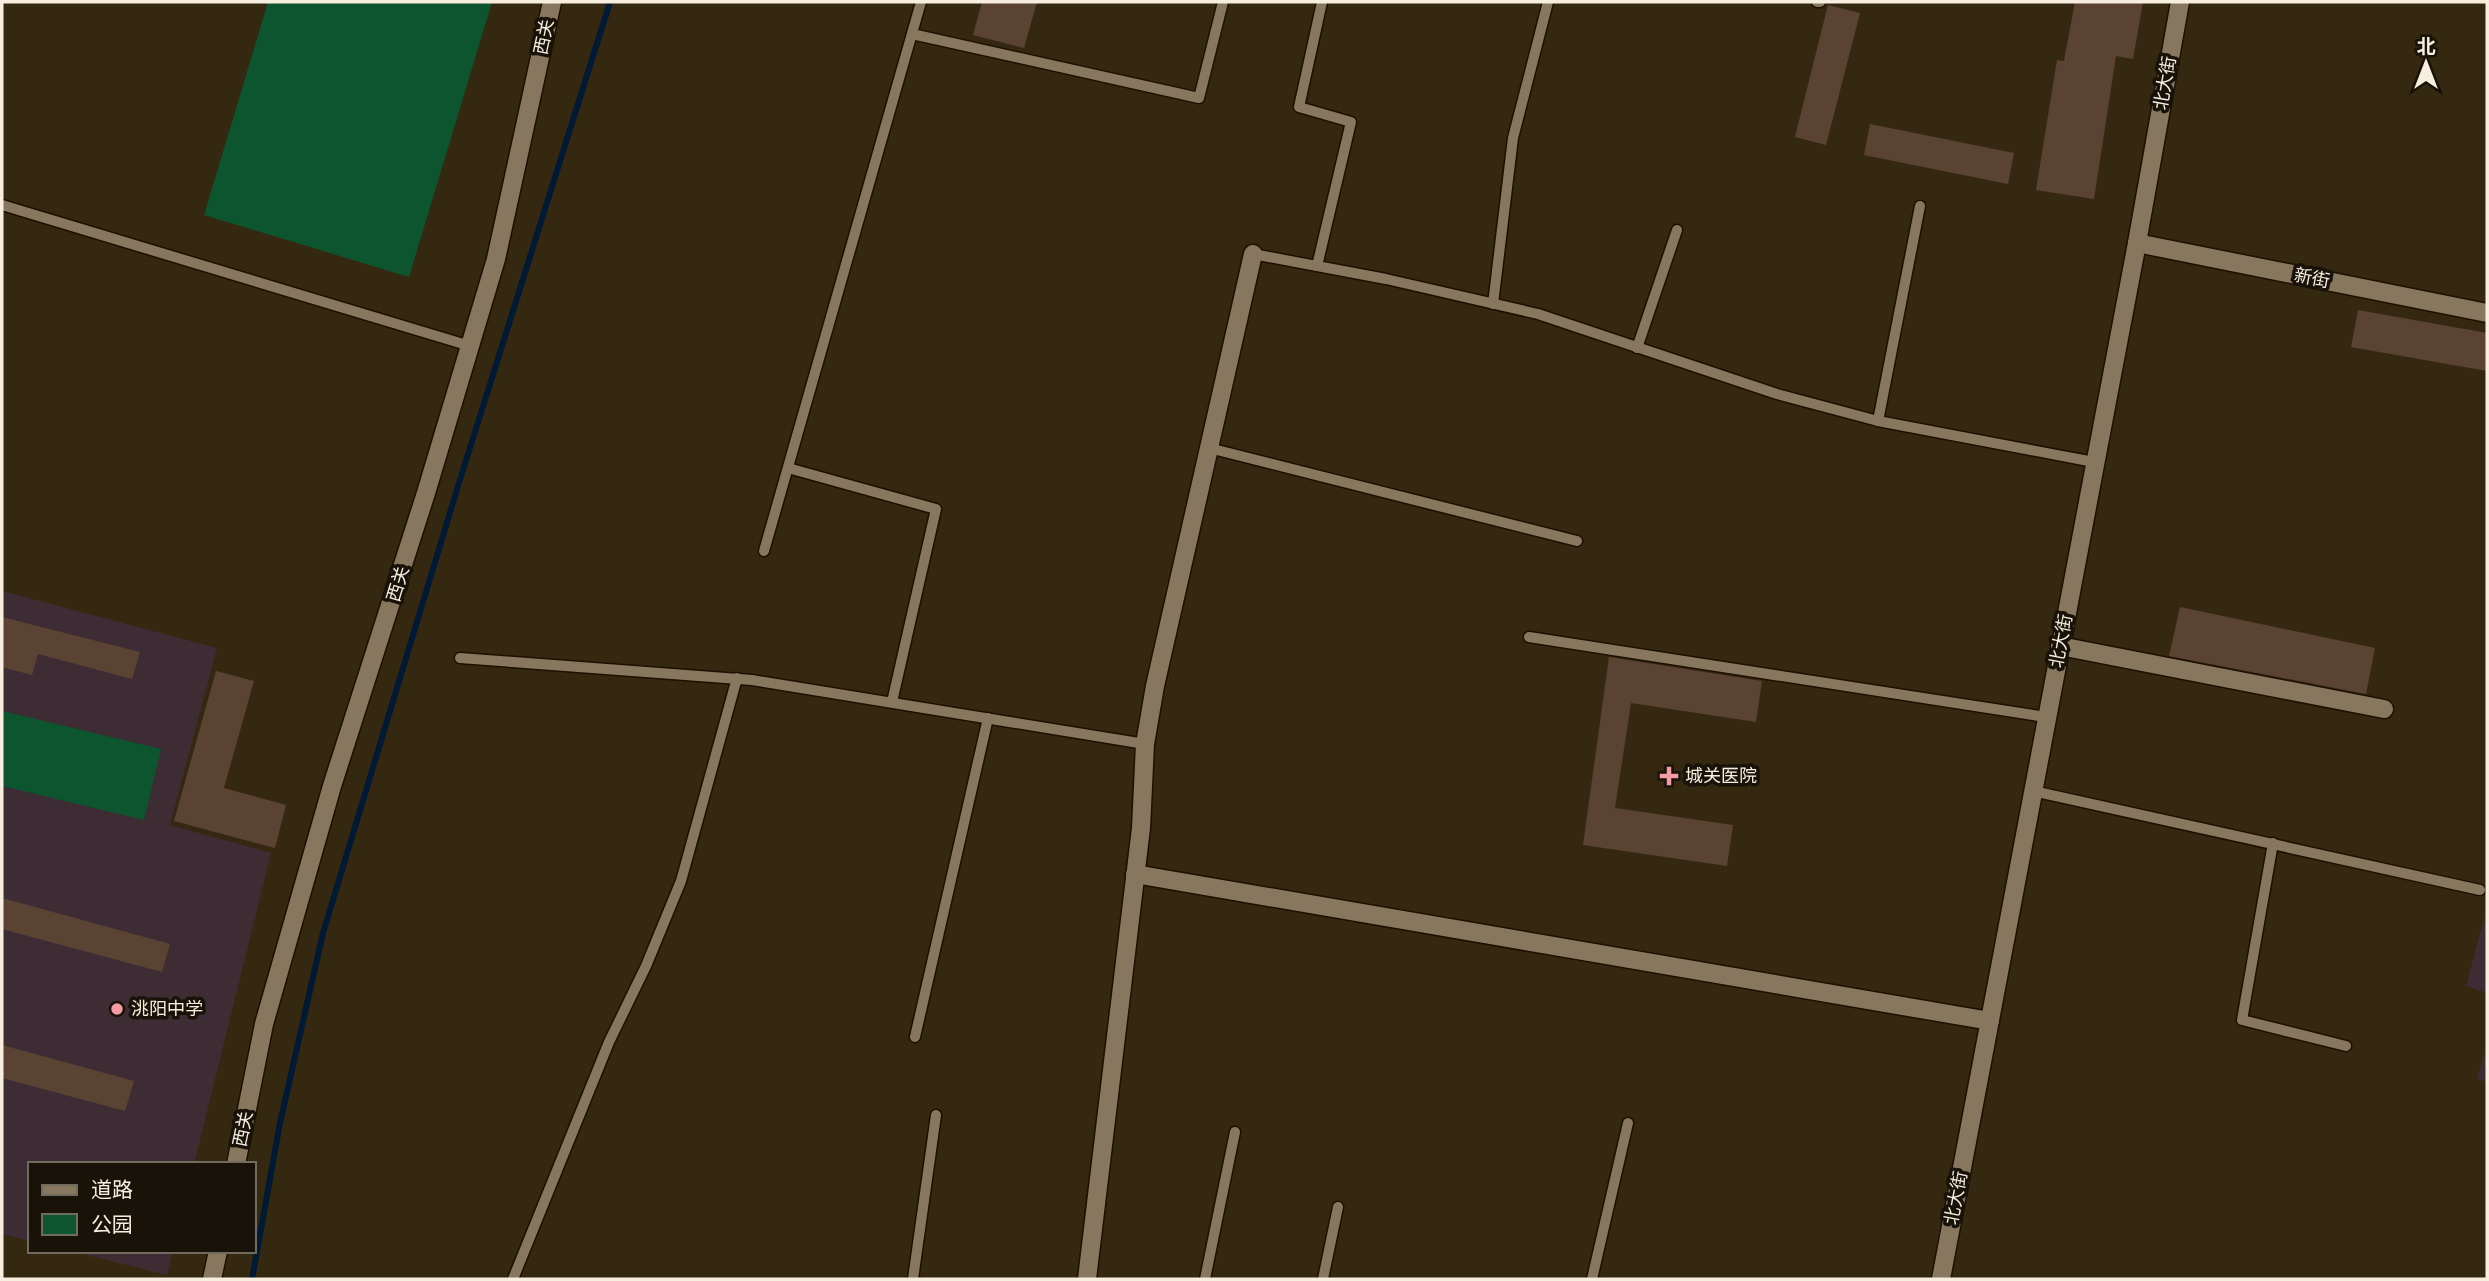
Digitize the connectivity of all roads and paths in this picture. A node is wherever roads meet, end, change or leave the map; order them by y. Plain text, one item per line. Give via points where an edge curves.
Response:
1 (552, 2) edge
2 (921, 2) edge
3 (1223, 2) edge
4 (1322, 2) edge
5 (1548, 2) edge
6 (2180, 2) edge
7 (912, 34) junction
8 (2, 205) edge
9 (1920, 206) dead end
10 (1677, 230) dead end
11 (2137, 243) junction
12 (1253, 254) joint
13 (1317, 266) junction
14 (1493, 304) junction
15 (2487, 313) edge
16 (470, 346) junction
17 (1637, 348) junction
18 (1878, 421) junction
19 (1209, 448) junction
20 (2094, 462) junction
21 (788, 468) junction
22 (1577, 541) dead end
23 (764, 551) dead end
24 (1529, 637) dead end
25 (2060, 646) junction
26 (460, 658) dead end
27 (737, 678) junction
28 (892, 702) junction
29 (2384, 709) dead end
30 (2046, 717) junction
31 (988, 718) junction
32 (1145, 744) junction
33 (2033, 791) junction
34 (2273, 843) junction
35 (1135, 874) junction
36 (2480, 890) dead end
37 (1990, 1021) junction
38 (915, 1037) dead end
39 (2346, 1046) dead end
40 (936, 1115) dead end
41 (1628, 1123) dead end
42 (1235, 1132) dead end
43 (236, 1162) edge
44 (1338, 1207) dead end
45 (218, 1253) edge
46 (212, 1279) edge
47 (513, 1279) edge
48 (913, 1279) edge
49 (1087, 1279) edge
50 (1205, 1279) edge
51 (1323, 1279) edge
52 (1592, 1279) edge
53 (1941, 1279) edge

1 - 16 street, 西关 via 496,259
2 - 7 lane
3 - 7 lane via 1199,98
4 - 13 lane via 1299,107 1351,122
5 - 14 lane via 1513,138
6 - 11 street, 北大街
7 - 21 lane
8 - 16 lane
9 - 18 lane
10 - 17 lane
11 - 15 street, 新街
11 - 20 street, 北大街
12 - 13 lane
12 - 19 street
13 - 14 lane
14 - 17 lane via 1538,314
16 - 43 street, 西关 via 332,786 268,1010
17 - 18 lane
18 - 20 lane
19 - 22 lane
19 - 32 street
20 - 25 street, 北大街
21 - 23 lane
21 - 28 lane via 936,509
24 - 30 lane
25 - 29 street
25 - 30 street, 北大街
26 - 27 lane
27 - 28 lane
27 - 47 lane via 681,881 609,1042
28 - 31 lane
30 - 33 street, 北大街
31 - 32 lane
31 - 38 lane
32 - 35 street
33 - 34 lane
33 - 37 street, 北大街
34 - 36 lane
34 - 39 lane via 2242,1020
35 - 37 street
35 - 49 street
37 - 53 street, 北大街
40 - 48 lane
41 - 52 lane
42 - 50 lane
44 - 51 lane
45 - 46 street

